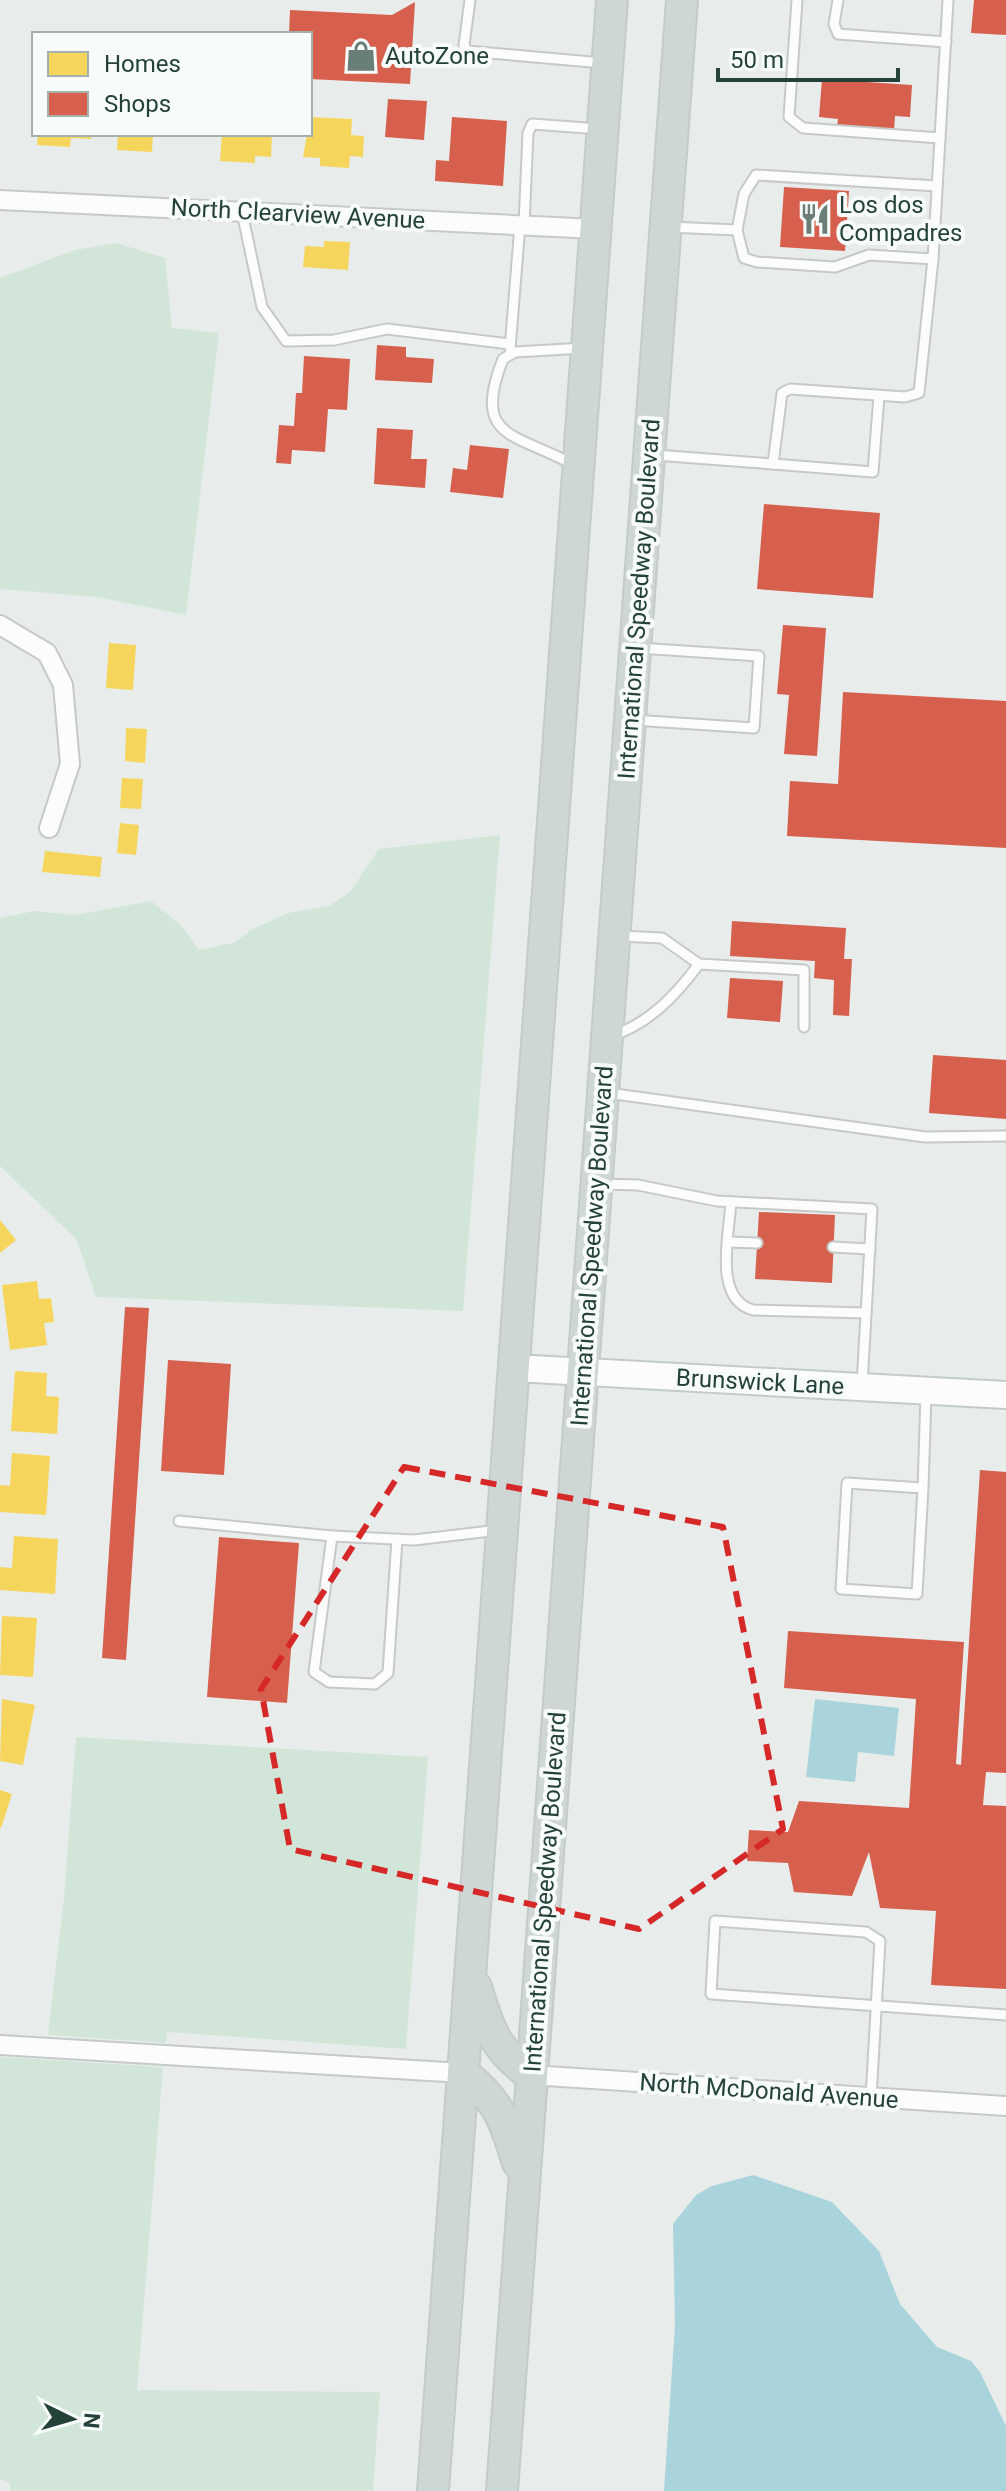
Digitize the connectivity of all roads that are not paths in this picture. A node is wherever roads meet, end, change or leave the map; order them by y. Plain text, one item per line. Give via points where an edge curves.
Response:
1 (470, 0) edge
2 (612, 0) edge
3 (682, 0) edge
4 (797, 0) edge
5 (838, 0) edge
6 (948, 0) edge
7 (946, 42) junction
8 (607, 63) junction
9 (603, 129) junction
10 (940, 138) junction
11 (937, 186) junction
12 (0, 200) edge
13 (242, 212) junction
14 (522, 225) junction
15 (665, 227) junction
16 (596, 229) junction
17 (737, 230) junction
18 (933, 259) junction
19 (510, 344) junction
20 (588, 347) junction
21 (509, 356) junction
22 (879, 396) junction
23 (649, 454) junction
24 (773, 464) junction
25 (579, 467) junction
26 (0, 625) edge
27 (635, 648) junction
28 (630, 720) junction
29 (49, 828) dead end
30 (614, 936) junction
31 (699, 964) junction
32 (804, 1027) dead end
33 (607, 1037) junction
34 (603, 1093) junction
35 (1006, 1136) edge
36 (597, 1183) junction
37 (731, 1202) junction
38 (729, 1242) junction
39 (757, 1243) dead end
40 (833, 1247) dead end
41 (870, 1249) junction
42 (866, 1313) junction
43 (514, 1368) junction
44 (583, 1375) junction
45 (861, 1388) junction
46 (926, 1391) junction
47 (1006, 1395) edge
48 (923, 1488) junction
49 (179, 1521) dead end
50 (502, 1530) junction
51 (332, 1536) junction
52 (397, 1539) junction
53 (470, 1970) junction
54 (875, 2004) junction
55 (1006, 2015) edge
56 (0, 2045) edge
57 (463, 2073) junction
58 (531, 2075) junction
59 (871, 2098) junction
60 (1006, 2106) edge
61 (524, 2180) junction
62 (433, 2491) edge
63 (502, 2491) edge

1 - 8 lane via 467,51
2 - 8 main road
3 - 15 main road, International Speedway Boulevard
4 - 10 lane via 789,117 803,128
5 - 7 lane via 838,34
6 - 7 lane
7 - 10 lane
8 - 9 main road
9 - 14 lane via 532,124
9 - 16 main road
10 - 11 lane
11 - 17 lane via 756,175 749,182
11 - 18 lane
12 - 13 street, North Clearview Avenue
13 - 14 street, North Clearview Avenue
13 - 19 lane via 262,307 286,341 334,340 387,329
14 - 16 street, North Clearview Avenue
14 - 19 lane
15 - 17 lane
15 - 23 main road, International Speedway Boulevard
16 - 20 main road
17 - 18 lane via 744,258 757,262 835,267 869,255
18 - 22 lane via 919,393
19 - 21 lane
20 - 21 lane
20 - 25 main road
21 - 25 lane via 503,359 491,405 497,424 512,438
22 - 24 lane via 790,389 782,393
22 - 24 lane via 873,472
23 - 24 lane
23 - 27 main road, International Speedway Boulevard
25 - 43 main road
26 - 29 street via 47,653 63,685 70,764
27 - 28 main road, International Speedway Boulevard
27 - 28 lane via 759,656 754,728
28 - 30 main road, International Speedway Boulevard
30 - 31 lane via 662,938
30 - 33 main road, International Speedway Boulevard
31 - 32 lane via 804,970
31 - 33 lane via 677,993 632,1029
33 - 34 main road, International Speedway Boulevard
34 - 35 lane via 925,1137
34 - 36 main road, International Speedway Boulevard
36 - 37 lane
36 - 44 main road, International Speedway Boulevard
37 - 38 lane
37 - 41 lane via 872,1209
38 - 39 lane
38 - 42 lane via 730,1293 740,1306
40 - 41 lane
41 - 42 lane
42 - 45 lane
43 - 44 street, Brunswick Lane
43 - 50 main road
44 - 45 street, Brunswick Lane
44 - 58 main road, International Speedway Boulevard
45 - 46 street, Brunswick Lane
46 - 47 street, Brunswick Lane
46 - 48 lane
48 - 48 lane via 847,1483 841,1589 917,1594
49 - 51 lane
50 - 52 lane
50 - 53 main road
51 - 52 lane
51 - 52 lane via 314,1672 329,1682 375,1684 388,1673
53 - 57 main road
53 - 58 main road via 492,2037 508,2059
54 - 54 lane via 880,1941 866,1932 715,1921 711,1994
54 - 55 lane
54 - 59 lane
56 - 57 street
57 - 61 main road via 488,2091 504,2117
57 - 62 main road
58 - 59 street, North McDonald Avenue
58 - 61 main road, International Speedway Boulevard
59 - 60 street, North McDonald Avenue
61 - 63 main road, International Speedway Boulevard

